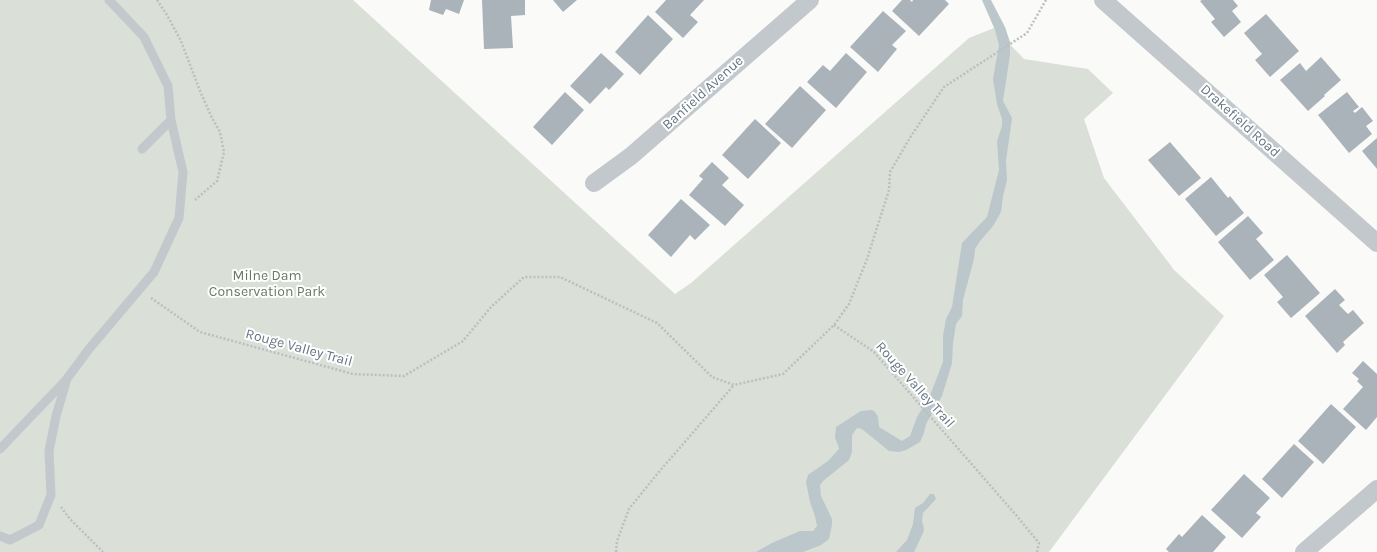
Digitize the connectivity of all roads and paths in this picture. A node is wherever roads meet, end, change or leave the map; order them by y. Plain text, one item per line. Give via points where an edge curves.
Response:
1 (109, 0) edge
2 (157, 0) edge
3 (810, 0) edge
4 (1046, 0) edge
5 (1103, 0) edge
6 (171, 120) junction
7 (142, 149) dead end
8 (594, 183) dead end
9 (179, 218) junction
10 (1377, 243) edge
11 (139, 290) junction
12 (834, 325) junction
13 (66, 380) junction
14 (734, 385) junction
15 (0, 449) edge
16 (1377, 489) edge
17 (51, 495) junction
18 (0, 536) edge
19 (103, 552) edge
20 (616, 552) edge
21 (1037, 552) edge
22 (1304, 552) edge

1 - 6 lane via 144,37 168,86
2 - 9 path via 181,41 200,91 220,132 224,152 217,181
3 - 8 street, Banfield Avenue via 631,156
4 - 12 path via 1027,33 944,87 911,136 890,172 889,190 854,296
5 - 10 street, Drakefield Road
6 - 7 lane
6 - 9 lane via 183,172
9 - 11 lane via 154,272
11 - 13 lane
11 - 14 path, Rouge Valley Trail via 200,332 353,374 404,376 463,341 491,308 524,277 560,278 657,323 712,377
12 - 14 path via 783,374
12 - 21 path, Rouge Valley Trail via 874,352 1039,543
13 - 15 lane
13 - 17 lane via 49,451
14 - 20 path via 629,509 617,541
16 - 22 street
17 - 18 lane via 39,526 10,540
17 - 19 path via 70,519

